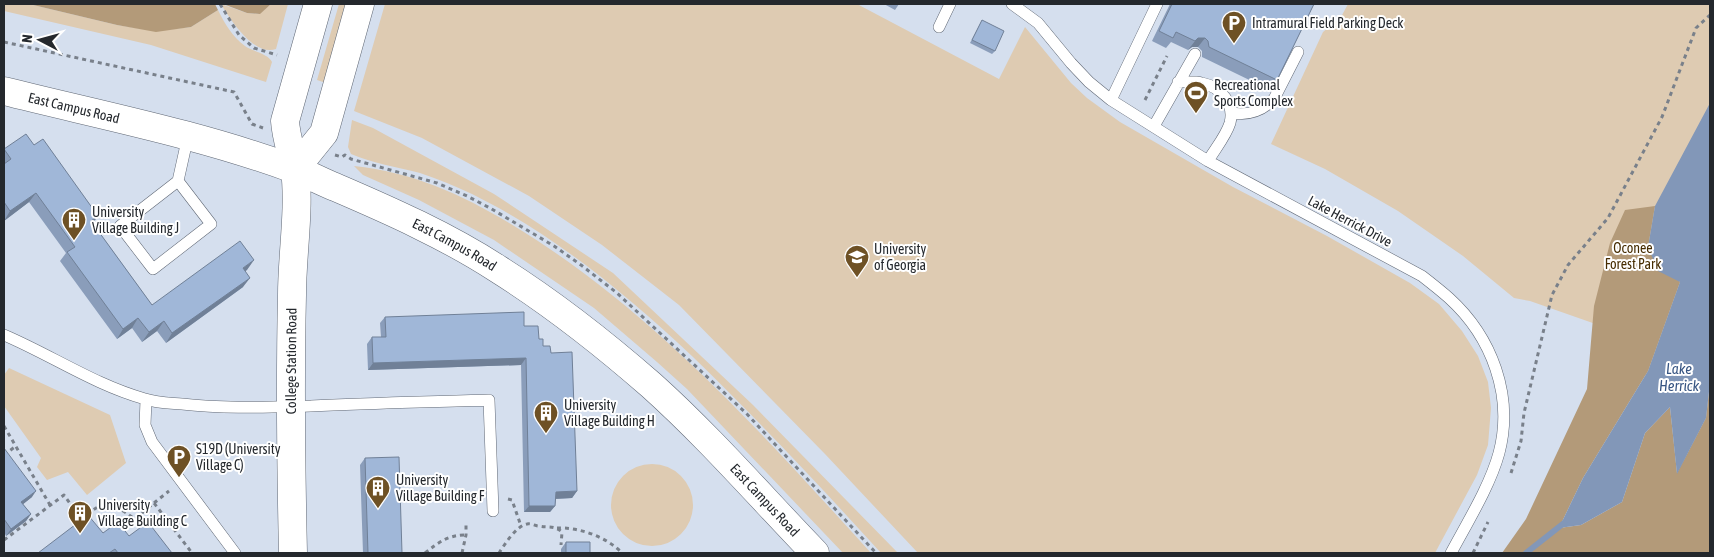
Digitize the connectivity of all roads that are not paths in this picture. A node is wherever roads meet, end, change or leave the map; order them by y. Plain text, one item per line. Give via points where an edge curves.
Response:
1 (318, 4) edge
2 (360, 4) edge
3 (950, 4) edge
4 (1012, 4) edge
5 (1157, 4) edge
6 (939, 28) dead end
7 (1298, 52) edge
8 (1195, 54) edge
9 (1178, 82) junction
10 (4, 90) edge
11 (1112, 100) junction
12 (1231, 113) junction
13 (1154, 126) junction
14 (188, 136) junction
15 (1208, 161) junction
16 (294, 169) junction
17 (178, 181) junction
18 (4, 335) edge
19 (146, 400) junction
20 (290, 407) junction
21 (493, 511) dead end
22 (235, 553) edge
23 (293, 553) edge
24 (815, 553) edge
25 (1451, 553) edge

1 - 16 main road, College Station Road via 284,121
2 - 16 main road via 324,133
3 - 6 lane
4 - 11 lane, Lake Herrick Drive via 1038,23 1089,82
5 - 11 lane
7 - 12 lane via 1274,99 1251,113
8 - 9 lane
9 - 12 lane via 1213,87 1229,102
9 - 13 lane
10 - 14 main road, East Campus Road
11 - 13 lane, Lake Herrick Drive
12 - 15 lane via 1230,124
13 - 15 lane, Lake Herrick Drive
14 - 16 main road, East Campus Road
14 - 17 lane
15 - 25 lane, Lake Herrick Drive via 1422,276 1450,298 1472,324 1498,372 1504,397 1503,424 1499,453 1489,478
16 - 20 main road, College Station Road via 296,200
16 - 24 main road, East Campus Road via 424,228 497,268 548,302 652,386
17 - 17 lane via 211,224 153,269 120,226
18 - 19 lane via 32,346 76,371
19 - 20 lane via 211,408
19 - 22 lane via 145,425 152,442
20 - 21 lane via 489,400
20 - 23 main road, College Station Road

